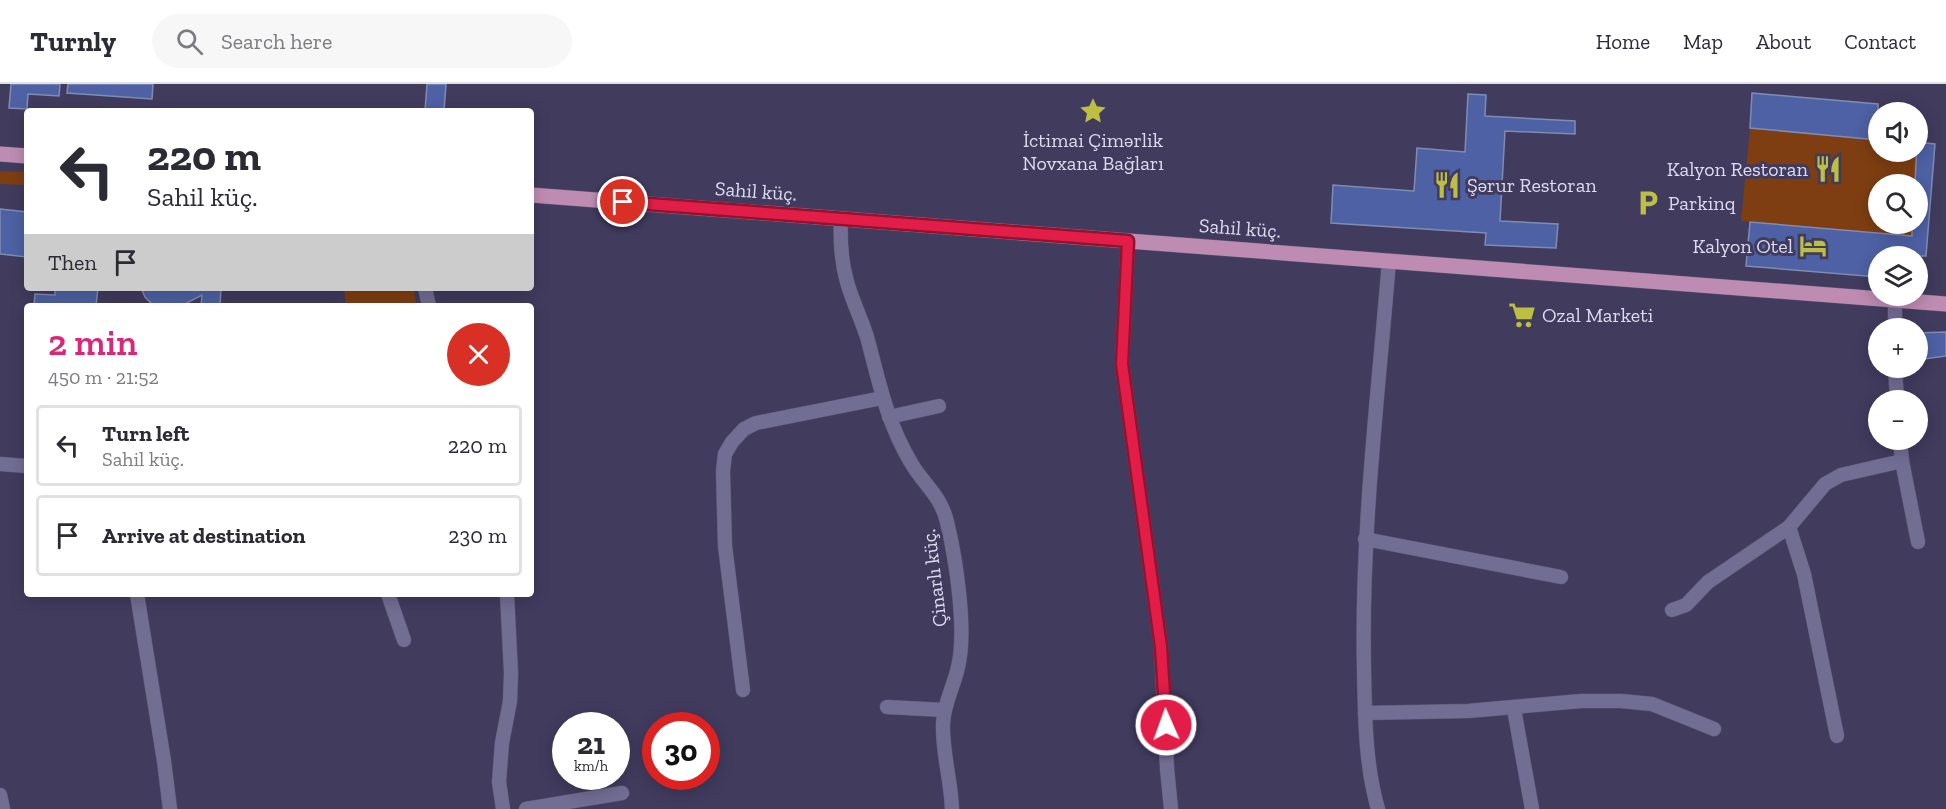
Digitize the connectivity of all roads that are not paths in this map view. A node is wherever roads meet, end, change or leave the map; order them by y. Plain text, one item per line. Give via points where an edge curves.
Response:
1 (0, 154) edge
2 (24, 156) edge
3 (534, 195) edge
4 (841, 219) junction
5 (1128, 241) junction
6 (1389, 261) junction
7 (1868, 298) edge
8 (1928, 303) edge
9 (1946, 304) edge
10 (882, 398) junction
11 (939, 406) dead end
12 (889, 417) junction
13 (1901, 450) edge
14 (1902, 461) junction
15 (0, 464) edge
16 (24, 466) edge
17 (1789, 527) junction
18 (1365, 539) junction
19 (1918, 542) dead end
20 (1561, 577) dead end
21 (137, 597) edge
22 (389, 597) edge
23 (507, 597) edge
24 (1672, 610) dead end
25 (404, 640) dead end
26 (743, 690) dead end
27 (887, 707) dead end
28 (1514, 708) junction
29 (944, 710) junction
30 (1365, 712) junction
31 (1714, 729) dead end
32 (1837, 736) dead end
33 (622, 793) dead end
34 (0, 795) edge
35 (3, 809) edge
36 (170, 809) edge
37 (503, 809) edge
38 (526, 809) edge
39 (952, 809) edge
40 (1171, 809) edge
41 (1378, 809) edge
42 (1532, 809) edge

1 - 2 main road
3 - 4 main road, Sahil küç.
4 - 5 main road, Sahil küç.
4 - 10 street, Çinarlı küç. via 841,253 847,282
5 - 6 main road, Sahil küç.
5 - 40 street via 1122,364 1161,647
6 - 7 main road, Sahil küç.
6 - 18 street
8 - 9 main road, Sahil küç.
10 - 12 street, Çinarlı küç.
10 - 26 street via 756,423 744,429 725,454 725,546
11 - 12 street
12 - 29 street, Çinarlı küç. via 910,462 936,494 947,520 958,590 960,651
13 - 14 street
14 - 17 street via 1841,475 1826,484
14 - 19 street
15 - 16 street
17 - 24 street via 1708,582 1686,605
17 - 32 street via 1804,574
18 - 20 street
18 - 30 street
21 - 36 street
22 - 25 street
23 - 37 street via 511,673 502,743
27 - 29 street
28 - 30 street
28 - 31 street via 1581,702 1652,704
28 - 42 street
29 - 39 street, Çinarlı küç. via 943,743
30 - 41 street
33 - 38 street
34 - 35 street

